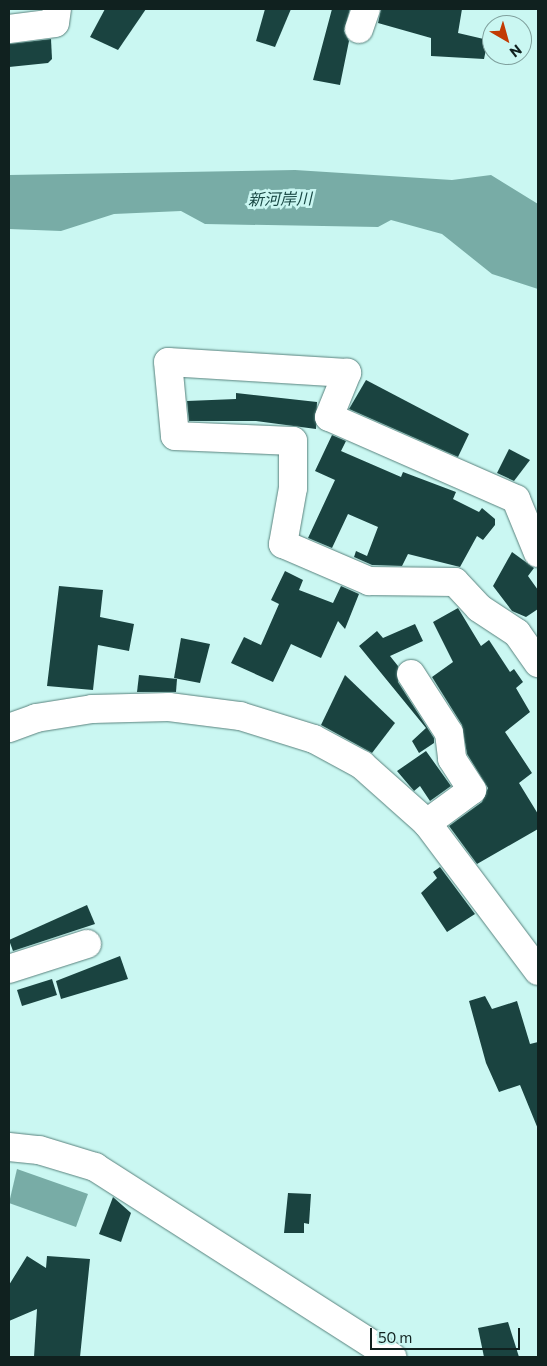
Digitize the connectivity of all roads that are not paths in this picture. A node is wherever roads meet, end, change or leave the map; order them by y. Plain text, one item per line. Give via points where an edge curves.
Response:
1 (57, 9) edge
2 (9, 29) edge
3 (538, 553) edge
4 (528, 628) edge
5 (538, 662) edge
6 (411, 674) dead end
7 (9, 728) edge
8 (427, 823) junction
9 (87, 944) dead end
10 (9, 969) edge
11 (538, 971) edge
12 (9, 1147) edge
13 (392, 1357) edge

1 - 2 street via 54,23
3 - 4 street via 516,499 329,417 346,373 168,362 175,436 293,441 293,488 284,544 369,581 455,582 479,608
4 - 5 street
6 - 8 street via 449,733 452,759 472,790
7 - 8 street via 36,718 92,709 169,707 240,716 314,739 362,765
8 - 11 street
9 - 10 street
12 - 13 street via 39,1150 95,1167

